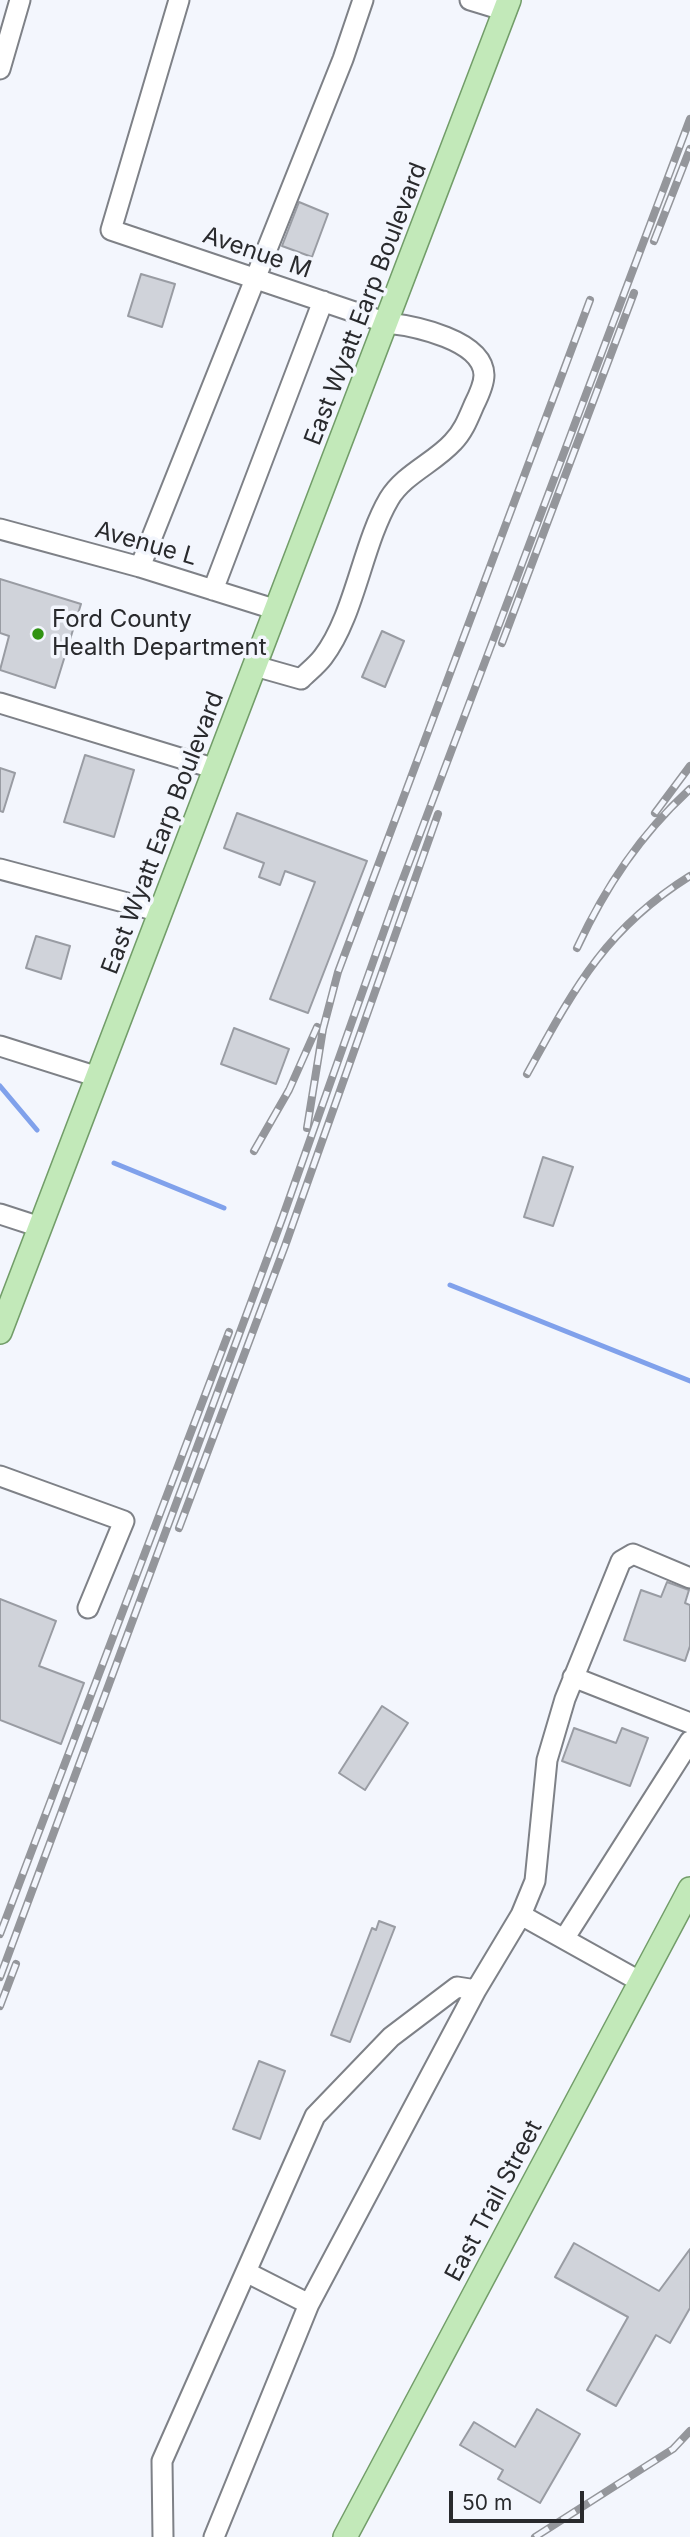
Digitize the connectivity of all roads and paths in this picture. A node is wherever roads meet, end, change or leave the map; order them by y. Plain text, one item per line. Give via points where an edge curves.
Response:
1 (20, 0) edge
2 (179, 0) edge
3 (363, 0) edge
4 (470, 0) edge
5 (508, 5) edge
6 (0, 69) edge
7 (256, 279) junction
8 (323, 301) junction
9 (387, 323) junction
10 (0, 529) edge
11 (140, 567) junction
12 (213, 590) junction
13 (277, 610) junction
14 (256, 666) junction
15 (0, 703) edge
16 (216, 769) junction
17 (0, 869) edge
18 (161, 912) junction
19 (0, 1046) edge
20 (98, 1077) junction
21 (0, 1214) edge
22 (40, 1227) junction
23 (0, 1332) edge
24 (0, 1476) edge
25 (690, 1578) edge
26 (88, 1608) dead end
27 (573, 1677) junction
28 (690, 1724) edge
29 (690, 1741) edge
30 (690, 1889) edge
31 (521, 1915) junction
32 (564, 1939) junction
33 (641, 1982) junction
34 (476, 1990) junction
35 (246, 2272) junction
36 (309, 2304) junction
37 (163, 2537) edge
38 (214, 2537) edge
39 (345, 2537) edge

1 - 6 street
2 - 7 street, Avenue M via 111,230
3 - 7 street
4 - 5 street
5 - 9 main road, East Wyatt Earp Boulevard
7 - 8 street, Avenue M
7 - 11 street
8 - 9 street, Avenue M
8 - 12 street
9 - 13 main road, East Wyatt Earp Boulevard
9 - 14 street, Avenue M via 458,342 481,361 484,376 478,397 452,444 390,497 324,656 301,680
10 - 11 street, Avenue L
11 - 12 street, Avenue L
12 - 13 street, Avenue L
13 - 14 main road, East Wyatt Earp Boulevard
14 - 16 main road, East Wyatt Earp Boulevard
15 - 16 street
16 - 18 main road, East Wyatt Earp Boulevard
17 - 18 street
18 - 20 main road, East Wyatt Earp Boulevard
19 - 20 street
20 - 22 main road, East Wyatt Earp Boulevard
21 - 22 street
22 - 23 main road, East Wyatt Earp Boulevard
24 - 26 street via 124,1521
25 - 27 street via 634,1554 621,1561
27 - 28 street
27 - 31 street via 547,1760 535,1881
29 - 32 street
30 - 33 main road, East Trail Street
31 - 32 street
31 - 34 street
32 - 33 street
33 - 39 main road, East Trail Street
34 - 35 street via 457,1987 391,2037 315,2116
34 - 36 street
35 - 36 street
35 - 37 street via 162,2461
36 - 38 street

